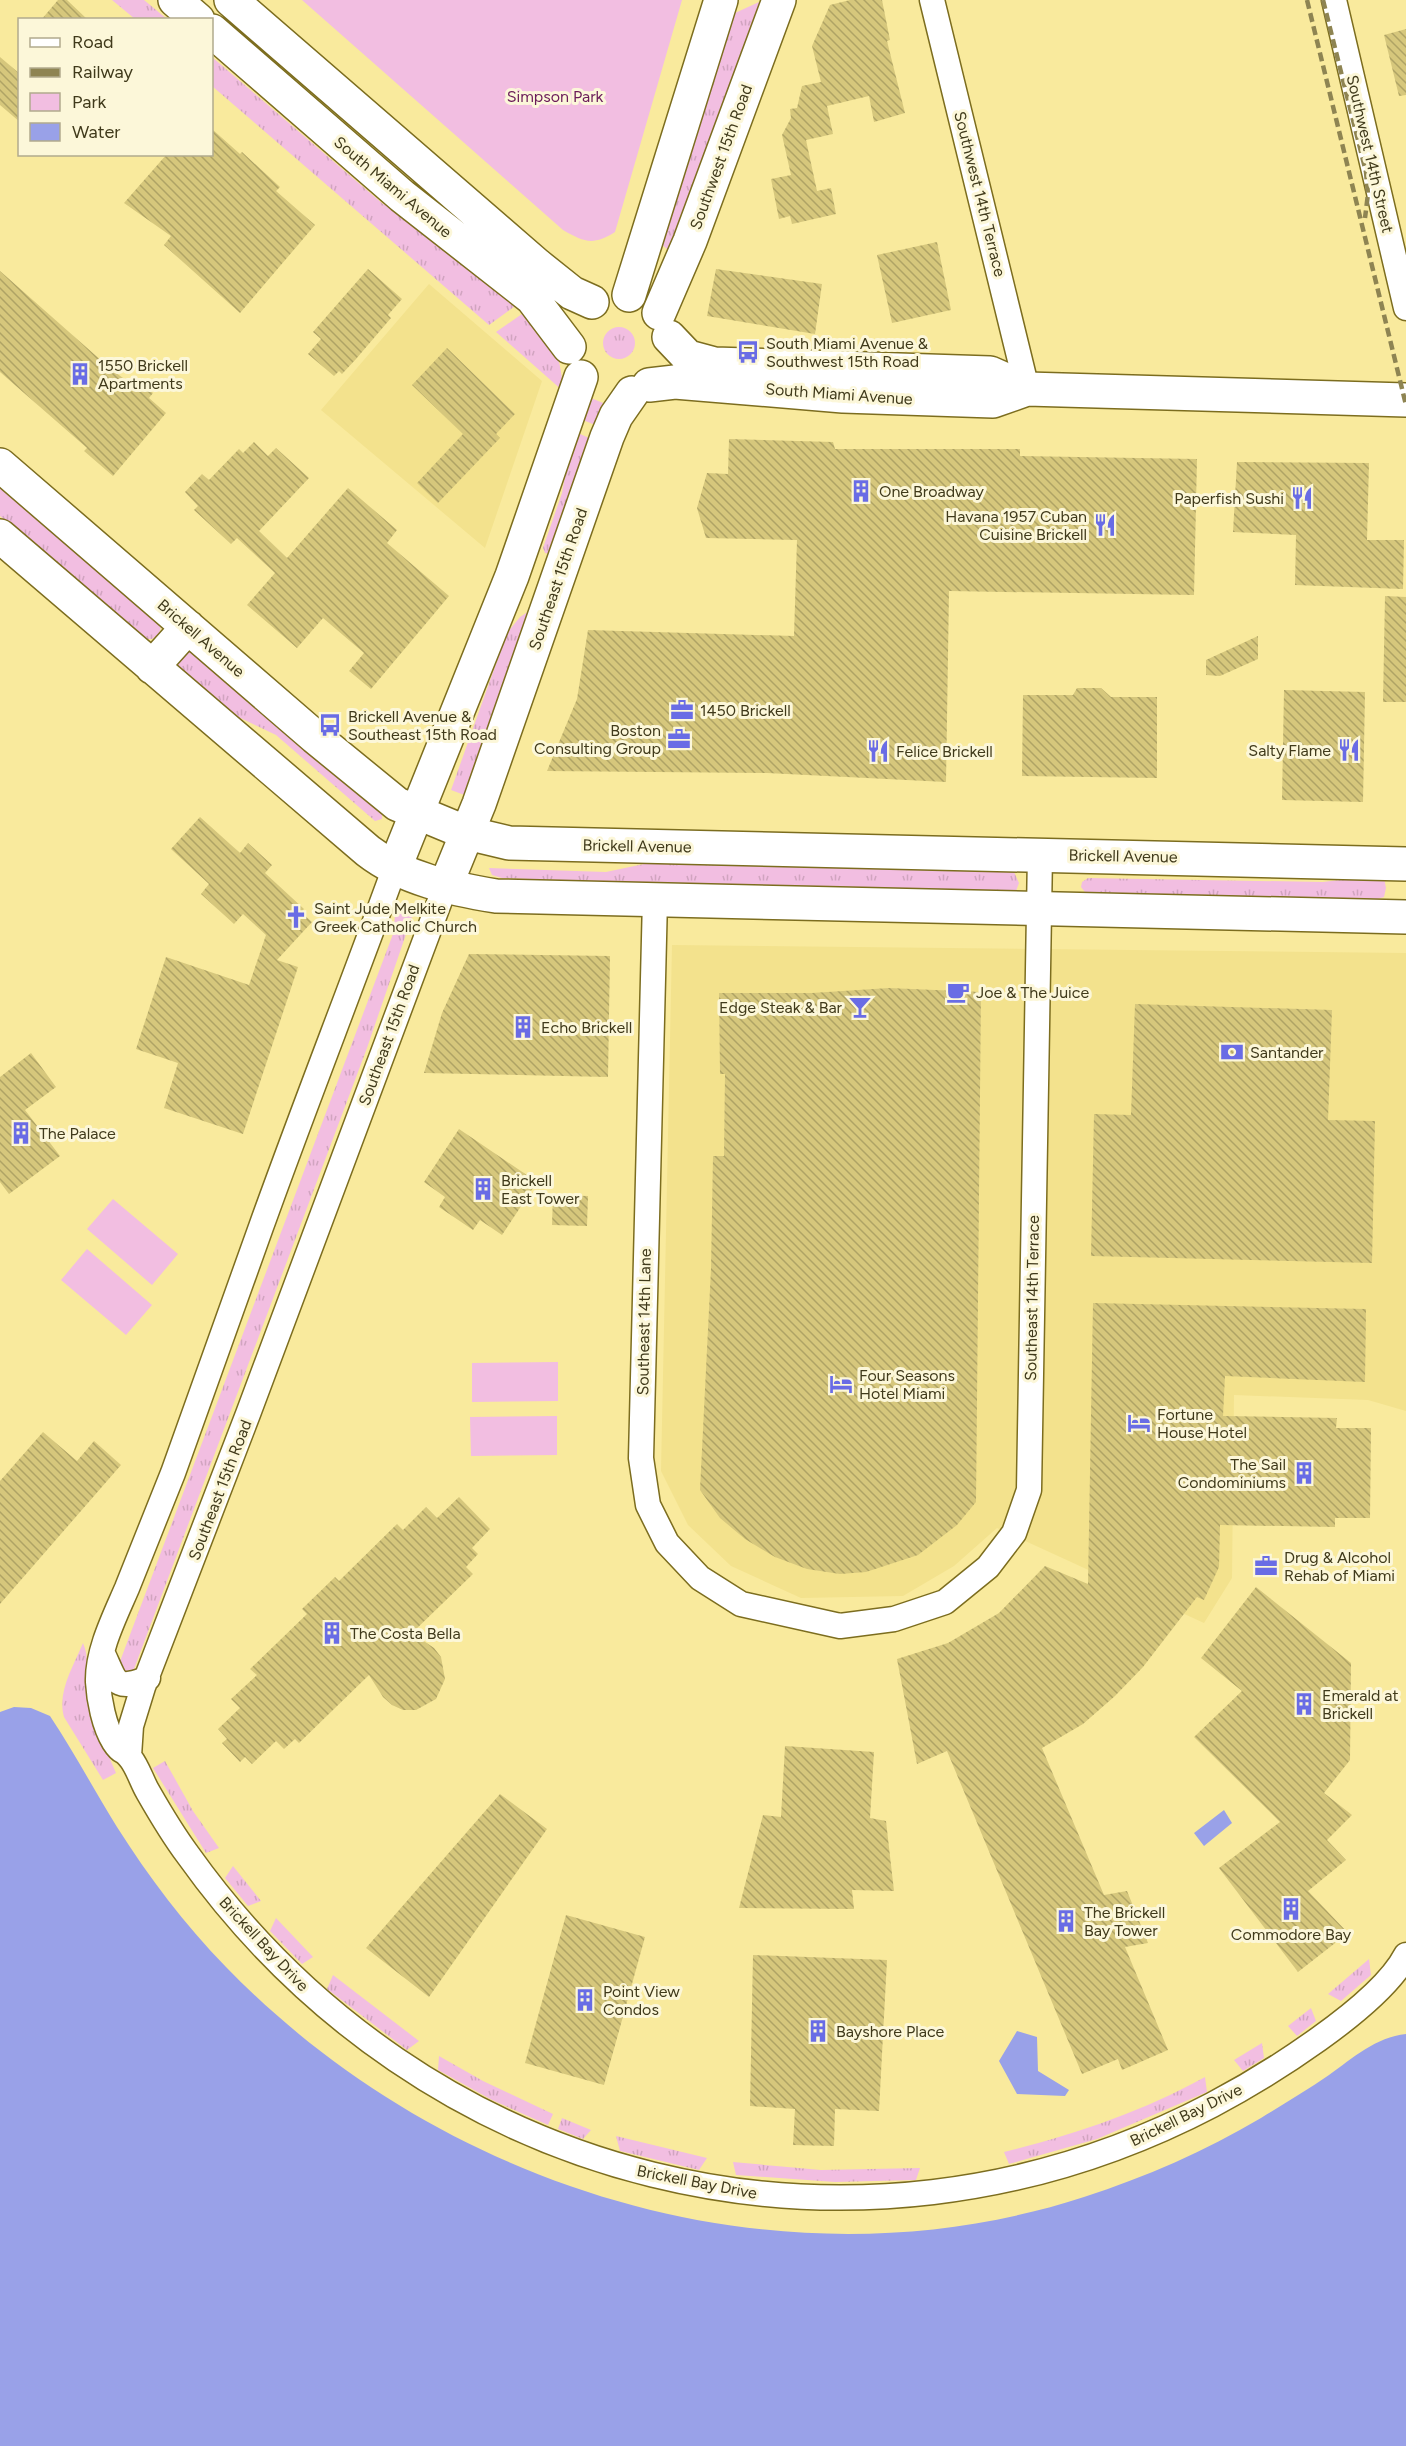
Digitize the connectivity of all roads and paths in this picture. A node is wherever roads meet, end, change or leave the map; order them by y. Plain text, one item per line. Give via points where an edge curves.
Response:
1 (175, 0) edge
2 (231, 0) edge
3 (721, 0) edge
4 (780, 0) edge
5 (932, 0) edge
6 (1334, 0) edge
7 (196, 18) edge
8 (213, 32) edge
9 (629, 295) junction
10 (592, 302) junction
11 (1406, 308) edge
12 (664, 325) junction
13 (569, 347) junction
14 (581, 377) junction
15 (640, 389) junction
16 (1027, 389) junction
17 (1406, 400) edge
18 (0, 465) edge
19 (0, 536) edge
20 (188, 627) junction
21 (153, 667) junction
22 (418, 815) junction
23 (467, 833) junction
24 (1040, 854) junction
25 (1406, 864) edge
26 (395, 867) junction
27 (445, 887) junction
28 (655, 899) junction
29 (1038, 908) junction
30 (1406, 918) edge
31 (840, 1626) joint
32 (103, 1654) junction
33 (148, 1678) junction
34 (129, 1756) junction
35 (1405, 1958) edge

1 - 7 main road
2 - 10 main road via 537,265 572,293
3 - 9 main road
4 - 12 main road, Southwest 15th Road via 690,241
5 - 16 street, Southwest 14th Terrace
6 - 11 street, Southwest 14th Street
8 - 13 main road, South Miami Avenue via 402,196 532,298
9 - 10 main road via 603,296
9 - 12 main road via 646,301
10 - 13 main road via 574,321
12 - 15 main road via 666,364
12 - 16 main road, South Miami Avenue via 688,357 714,364 990,373
13 - 14 main road
14 - 15 main road via 609,394
14 - 22 main road via 512,576
15 - 16 main road, South Miami Avenue via 675,382 843,396 993,401
15 - 23 main road, Southeast 15th Road via 616,416 607,437
16 - 17 main road, South Miami Avenue
18 - 20 main road, Brickell Avenue
19 - 21 main road
20 - 21 main road
20 - 22 main road, Brickell Avenue via 388,797
21 - 26 main road via 368,851
22 - 23 main road, Brickell Avenue
22 - 26 main road
23 - 24 main road, Brickell Avenue via 509,843
23 - 27 main road, Southeast 15th Road
24 - 25 main road, Brickell Avenue
24 - 29 street, Southeast 14th Terrace
26 - 27 main road
26 - 32 street
27 - 28 main road via 496,896
27 - 33 street, Southeast 15th Road
28 - 29 main road
28 - 31 street, Southeast 14th Lane via 641,1458 648,1505 667,1543 700,1578 741,1604
29 - 30 main road
29 - 31 street, Southeast 14th Terrace via 1029,1490 1014,1533 988,1567 945,1602 894,1619
32 - 33 street via 117,1683 129,1685
32 - 34 street via 98,1682 104,1715 116,1746
33 - 34 street, Southeast 15th Road via 134,1715
34 - 35 street, Brickell Bay Drive via 182,1847 248,1930 309,1994 381,2051 448,2093 548,2141 646,2174 743,2193 828,2199 916,2196 1005,2180 1085,2159 1193,2115 1262,2076 1359,2007

